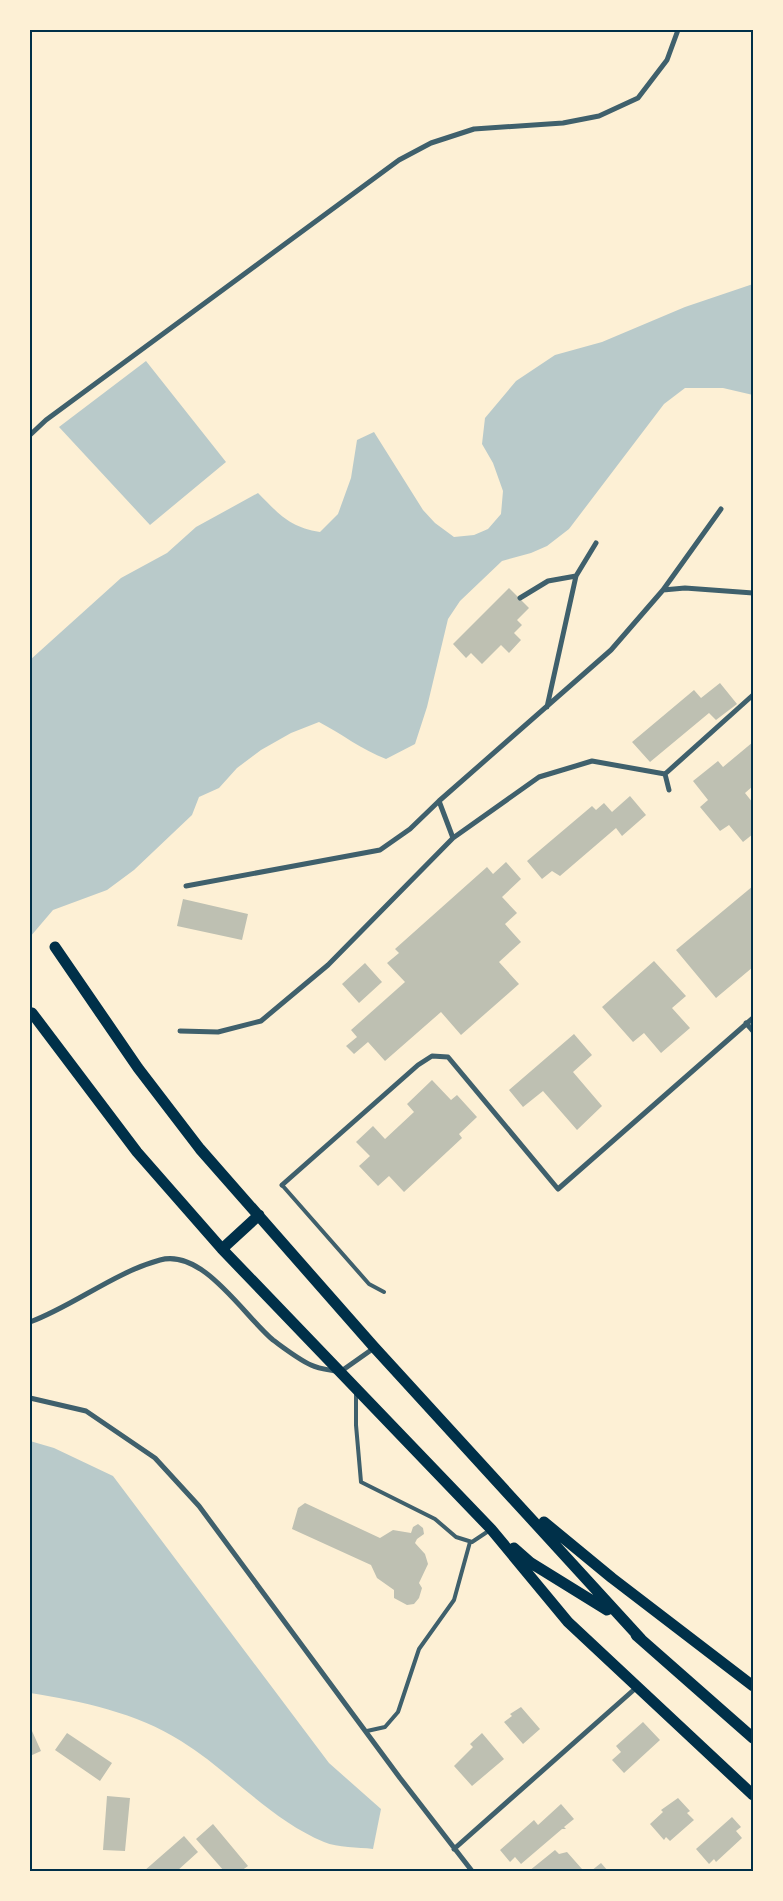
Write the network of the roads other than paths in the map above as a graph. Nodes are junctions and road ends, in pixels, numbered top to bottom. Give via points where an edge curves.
1 (678, 30) edge
2 (30, 435) edge
3 (721, 509) dead end
4 (596, 543) dead end
5 (576, 576) junction
6 (664, 590) junction
7 (753, 593) edge
8 (520, 598) dead end
9 (753, 694) edge
10 (547, 707) junction
11 (665, 774) junction
12 (669, 790) dead end
13 (439, 801) junction
14 (454, 838) junction
15 (186, 886) dead end
16 (55, 946) dead end
17 (32, 1013) dead end
18 (753, 1018) edge
19 (746, 1023) junction
20 (180, 1031) dead end
21 (753, 1031) edge
22 (282, 1185) joint
23 (259, 1215) junction
24 (222, 1249) junction
25 (384, 1292) dead end
26 (30, 1322) edge
27 (374, 1347) junction
28 (340, 1372) junction
29 (356, 1388) junction
30 (30, 1398) edge
31 (474, 1457) junction
32 (491, 1529) junction
33 (470, 1542) junction
34 (641, 1639) junction
35 (637, 1686) junction
36 (753, 1686) edge
37 (366, 1731) junction
38 (753, 1738) edge
39 (753, 1796) edge
40 (454, 1849) junction
41 (472, 1871) edge

1 - 2 street via 667,60 638,98 599,116 563,123 474,129 431,143 398,160
3 - 6 street
4 - 5 street
5 - 8 street via 548,581
5 - 10 street
6 - 7 street via 686,588
6 - 10 street via 611,650
9 - 11 street
10 - 13 street
11 - 12 street
11 - 14 street via 592,761 539,778
13 - 14 street
13 - 15 street via 410,829 380,850
14 - 20 street via 328,965 261,1021 218,1032
16 - 23 main road via 138,1068 195,1142
17 - 24 main road via 137,1152
18 - 19 street
19 - 21 street
19 - 22 street via 558,1189 448,1057 432,1056
22 - 25 lane via 369,1284
23 - 24 main road
23 - 27 main road
24 - 28 main road
26 - 28 street via 104,1282 160,1260 176,1258 214,1279 272,1339 311,1365
27 - 28 street
27 - 31 main road
28 - 29 main road
29 - 32 main road
29 - 33 lane via 361,1482 435,1519 456,1537
30 - 37 street via 86,1410 156,1458 198,1506
31 - 34 main road
31 - 36 main road via 564,1539
32 - 33 lane
32 - 34 main road via 531,1563 607,1610
32 - 35 main road via 568,1622
33 - 37 lane via 454,1600 419,1649 398,1712 385,1727
34 - 38 main road
35 - 39 main road
35 - 40 street
37 - 40 street
40 - 41 street

